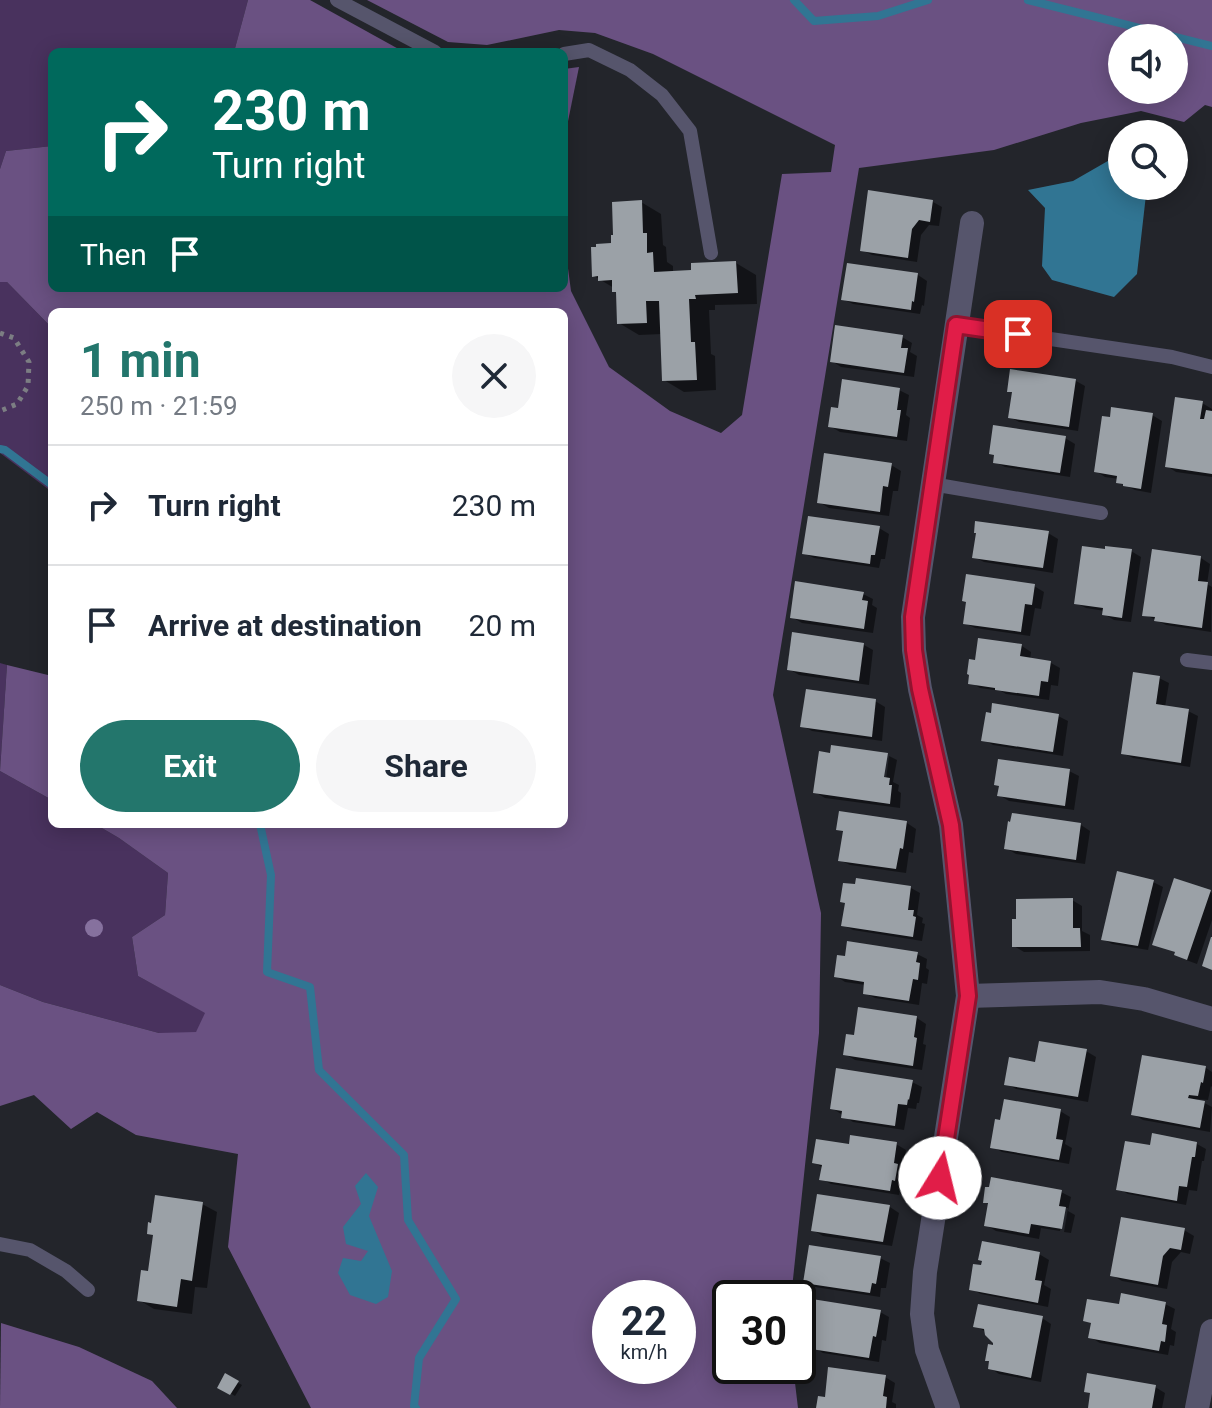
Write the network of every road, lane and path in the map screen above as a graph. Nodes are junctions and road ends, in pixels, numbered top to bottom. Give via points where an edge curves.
1 (337, 0) edge
2 (427, 48) edge
3 (568, 53) edge
4 (972, 223) dead end
5 (711, 253) dead end
6 (956, 325) junction
7 (0, 333) edge
8 (1212, 367) edge
9 (0, 411) edge
10 (932, 484) junction
11 (1101, 513) dead end
12 (1187, 660) dead end
13 (1212, 663) edge
14 (968, 996) junction
15 (1212, 1019) edge
16 (0, 1244) edge
17 (88, 1290) dead end
18 (1212, 1331) edge
19 (948, 1408) edge
20 (1197, 1408) edge

1 - 2 lane
3 - 5 lane via 589,50 630,70 662,95 690,131
4 - 6 street
6 - 8 lane
6 - 10 street
7 - 9 path via 14,338 29,362 28,386 17,404
10 - 11 lane
10 - 14 street via 913,617 914,650 951,825
12 - 13 lane
14 - 15 street via 1100,992
14 - 19 street via 922,1314 927,1350
16 - 17 lane via 30,1250
18 - 20 street

